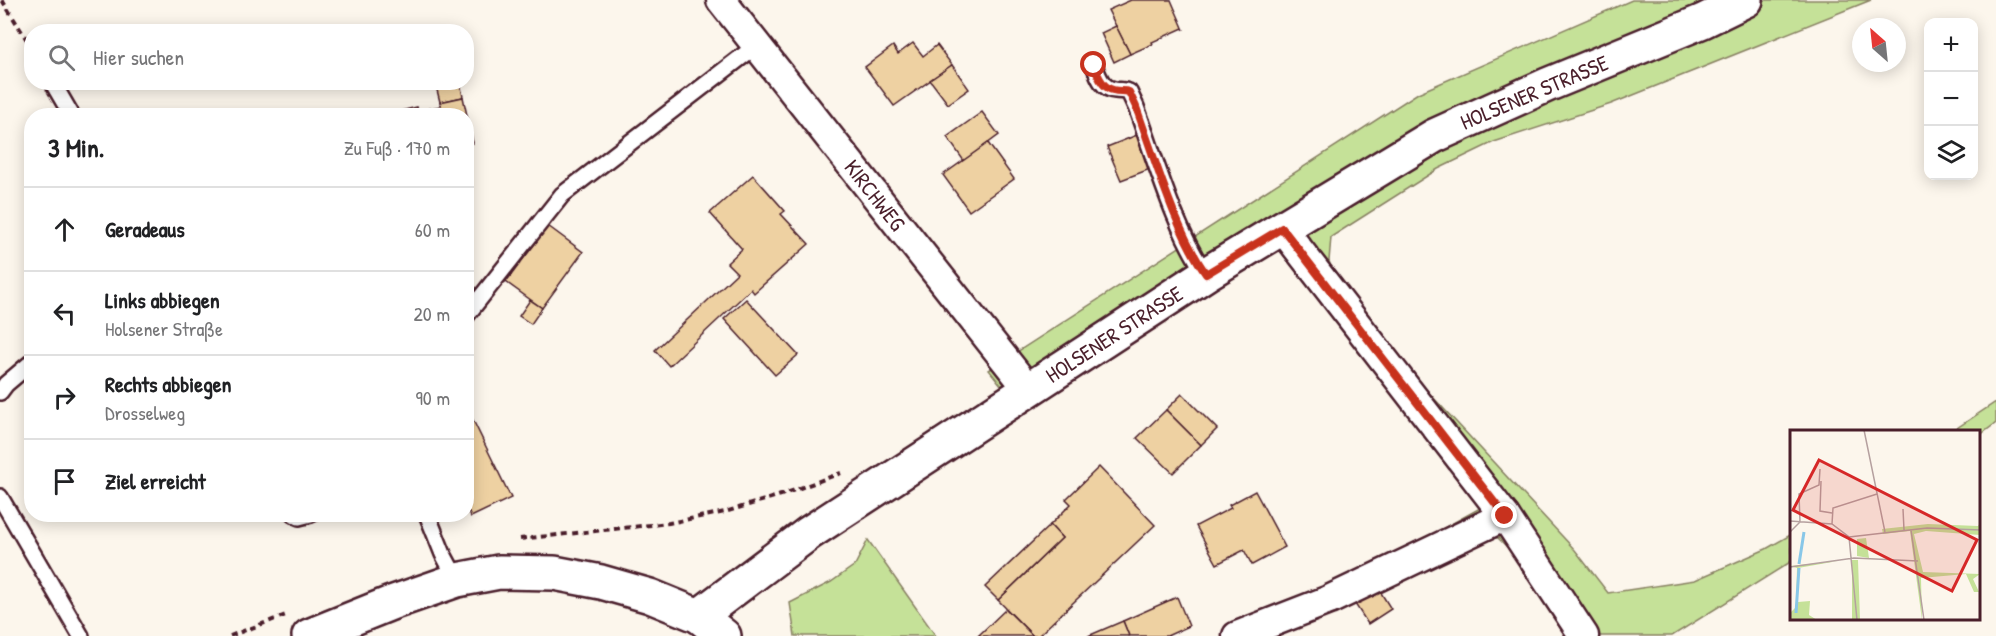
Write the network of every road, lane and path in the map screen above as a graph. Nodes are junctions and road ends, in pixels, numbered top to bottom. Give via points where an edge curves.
1 (2, 0) edge
2 (722, 0) edge
3 (1746, 0) edge
4 (24, 35) edge
5 (757, 45) junction
6 (1094, 65) dead end
7 (57, 90) edge
8 (67, 108) edge
9 (1282, 228) junction
10 (1206, 274) junction
11 (474, 306) edge
12 (24, 369) edge
13 (1029, 390) junction
14 (0, 392) edge
15 (847, 471) dead end
16 (0, 497) edge
17 (1505, 516) junction
18 (430, 522) edge
19 (510, 541) dead end
20 (457, 580) junction
21 (298, 625) edge
22 (711, 626) edge
23 (81, 636) edge
24 (230, 636) edge
25 (1237, 636) edge
26 (1584, 636) edge

1 - 4 path
2 - 5 street, KIRCHWEG
3 - 9 street, HOLSENER STRASSE via 1434,136
5 - 11 lane via 562,195
5 - 13 street, KIRCHWEG
6 - 10 lane via 1107,88 1129,92 1173,208 1194,257
7 - 8 lane
9 - 10 street, HOLSENER STRASSE
9 - 17 street
10 - 13 street, HOLSENER STRASSE
12 - 14 lane
13 - 22 street, HOLSENER STRASSE via 809,533
15 - 19 path via 725,512 669,523
16 - 23 lane
17 - 25 street via 1329,600
17 - 26 street
18 - 20 lane
20 - 21 street via 391,603
20 - 22 street via 500,572 554,573 650,597
21 - 24 path

